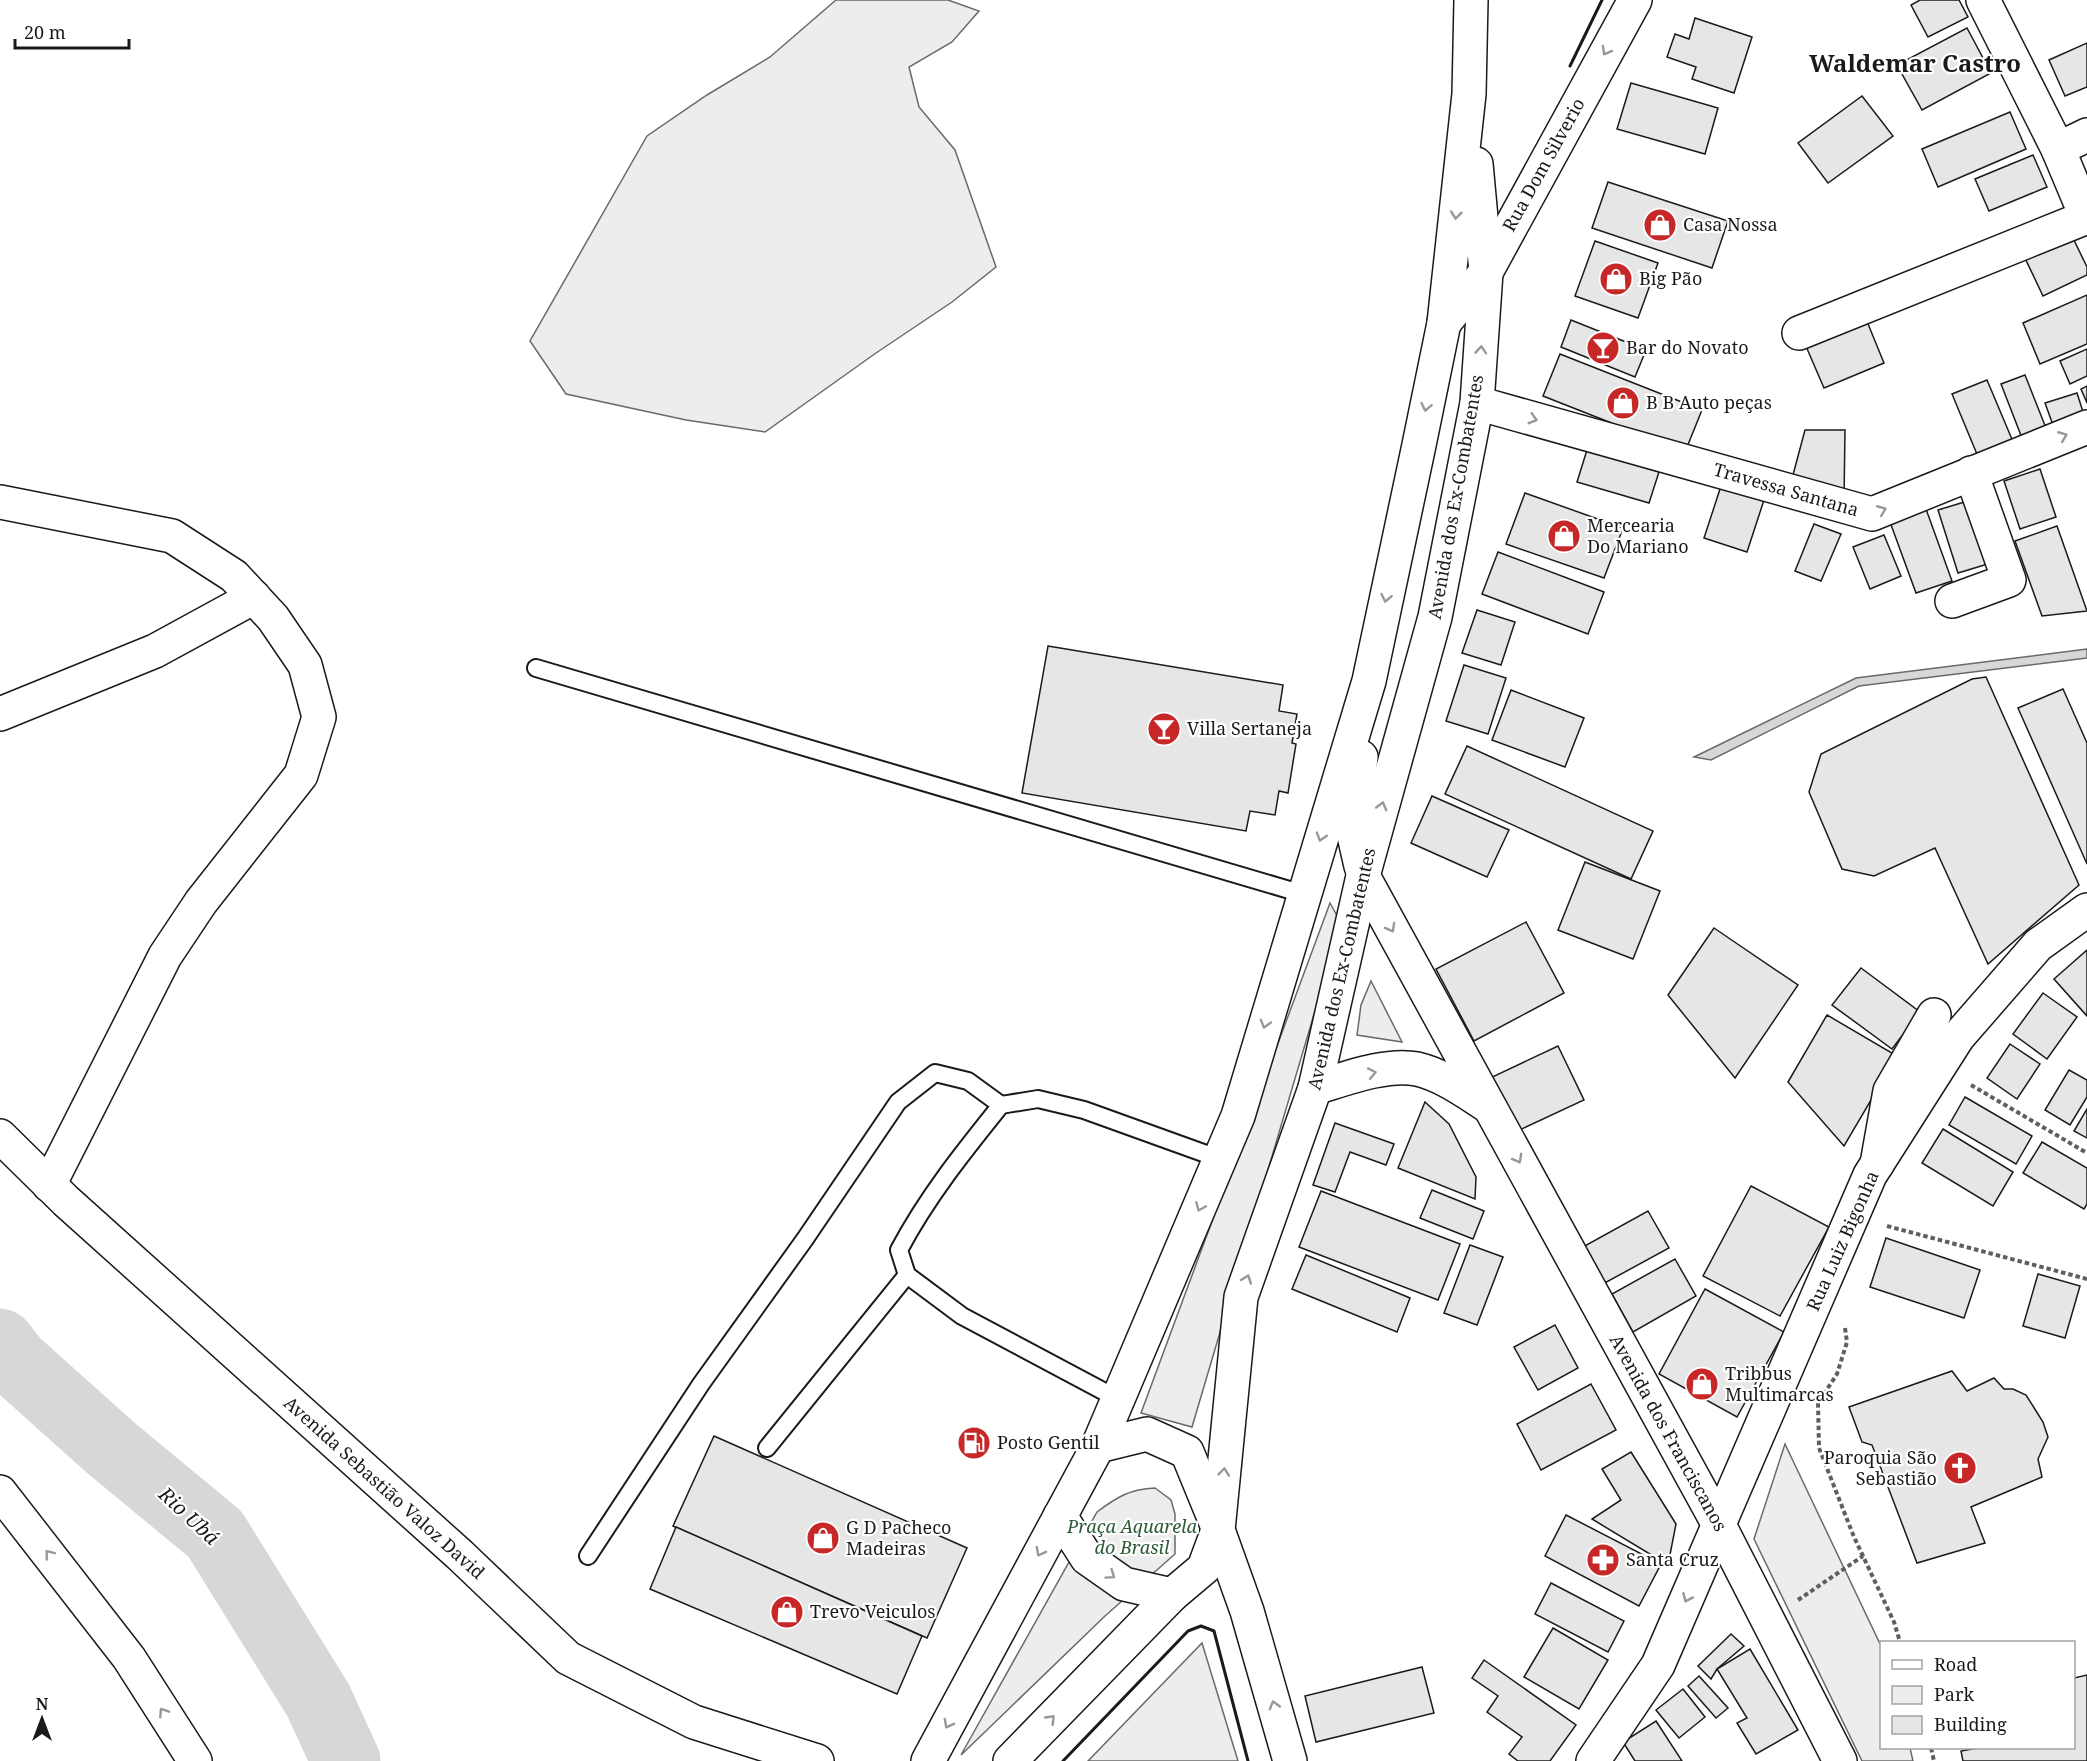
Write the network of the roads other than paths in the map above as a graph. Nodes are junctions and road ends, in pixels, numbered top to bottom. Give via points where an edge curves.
1 (1472, 0) edge
2 (1635, 0) edge
3 (1983, 0) edge
4 (1469, 94) junction
5 (2087, 135) edge
6 (2058, 149) junction
7 (2087, 218) edge
8 (1485, 272) junction
9 (1444, 323) junction
10 (1799, 333) dead end
11 (1477, 403) junction
12 (2087, 427) edge
13 (1971, 473) junction
14 (0, 502) edge
15 (254, 597) junction
16 (1952, 601) dead end
17 (536, 668) dead end
18 (1369, 681) junction
19 (0, 714) edge
20 (1363, 876) junction
21 (1304, 894) junction
22 (2087, 910) edge
23 (1934, 1015) dead end
24 (1315, 1088) junction
25 (1001, 1105) junction
26 (1490, 1107) junction
27 (0, 1136) edge
28 (1220, 1159) junction
29 (1877, 1164) junction
30 (49, 1185) junction
31 (907, 1275) junction
32 (1118, 1399) junction
33 (1098, 1446) junction
34 (767, 1448) dead end
35 (0, 1492) edge
36 (1060, 1516) junction
37 (1719, 1525) junction
38 (1218, 1530) junction
39 (588, 1556) dead end
40 (1172, 1595) junction
41 (195, 1761) edge
42 (817, 1761) edge
43 (928, 1761) edge
44 (1010, 1761) edge
45 (1290, 1761) edge
46 (1593, 1761) edge
47 (1840, 1761) edge

1 - 4 main road, Avenida dos Ex-Combatentes
2 -> 8 main road, Rua Dom Silverio
3 - 6 main road
4 - 8 main road, Avenida dos Ex-Combatentes
4 -> 9 main road, Avenida dos Ex-Combatentes
5 - 6 main road
6 - 7 main road
7 - 10 main road
8 - 9 main road, Rua Dom Silverio
11 -> 8 main road, Avenida dos Ex-Combatentes
9 -> 18 main road, Avenida dos Ex-Combatentes
11 -> 13 main road, Travessa Santana via 1872,514
20 -> 11 main road, Avenida dos Ex-Combatentes via 1435,617
13 -> 12 main road, Travessa Santana
13 - 16 main road via 2009,580
14 - 15 main road via 172,536 234,576
15 - 19 main road via 155,651
15 - 30 main road via 305,665 319,717 301,776 208,892 165,956
17 - 21 lane
18 - 20 main road via 1353,831
18 -> 21 main road, Avenida dos Ex-Combatentes
20 - 24 main road, Avenida dos Ex-Combatentes
20 -> 26 main road, Avenida dos Franciscanos
21 -> 28 main road, Avenida dos Ex-Combatentes via 1238,1116
22 - 29 main road, Rua Luiz Bigonha via 2037,945 1958,1037
23 - 29 main road via 1890,1091
24 -> 26 main road, Avenida dos Franciscanos via 1374,1071 1416,1069 1451,1083
38 -> 24 main road, Avenida dos Ex-Combatentes via 1241,1297
25 - 28 lane via 1038,1099 1084,1110
25 - 31 lane via 915,1221 899,1250
25 - 39 lane via 968,1081 935,1073 898,1102 701,1384
26 -> 37 main road, Avenida dos Franciscanos
27 - 30 main road, Avenida Sebastião Valoz David
28 -> 32 main road, Avenida dos Ex-Combatentes
29 - 37 main road, Rua Luiz Bigonha
30 - 42 main road, Avenida Sebastião Valoz David via 460,1554 568,1658 694,1722
31 - 32 lane via 963,1316
31 - 34 lane
32 - 33 main road, Avenida dos Ex-Combatentes
33 - 36 main road, Avenida dos Ex-Combatentes
33 - 38 main road via 1148,1434 1187,1452
41 -> 35 main road via 129,1658
36 -> 40 main road via 1087,1558 1124,1584
36 -> 43 main road, Avenida dos Ex-Combatentes
37 -> 46 main road, Rua Luiz Bigonha via 1658,1665
37 - 47 main road, Avenida dos Franciscanos
38 - 40 main road, Avenida dos Ex-Combatentes via 1204,1568
45 -> 38 main road via 1247,1611
44 -> 40 main road, Avenida dos Ex-Combatentes

